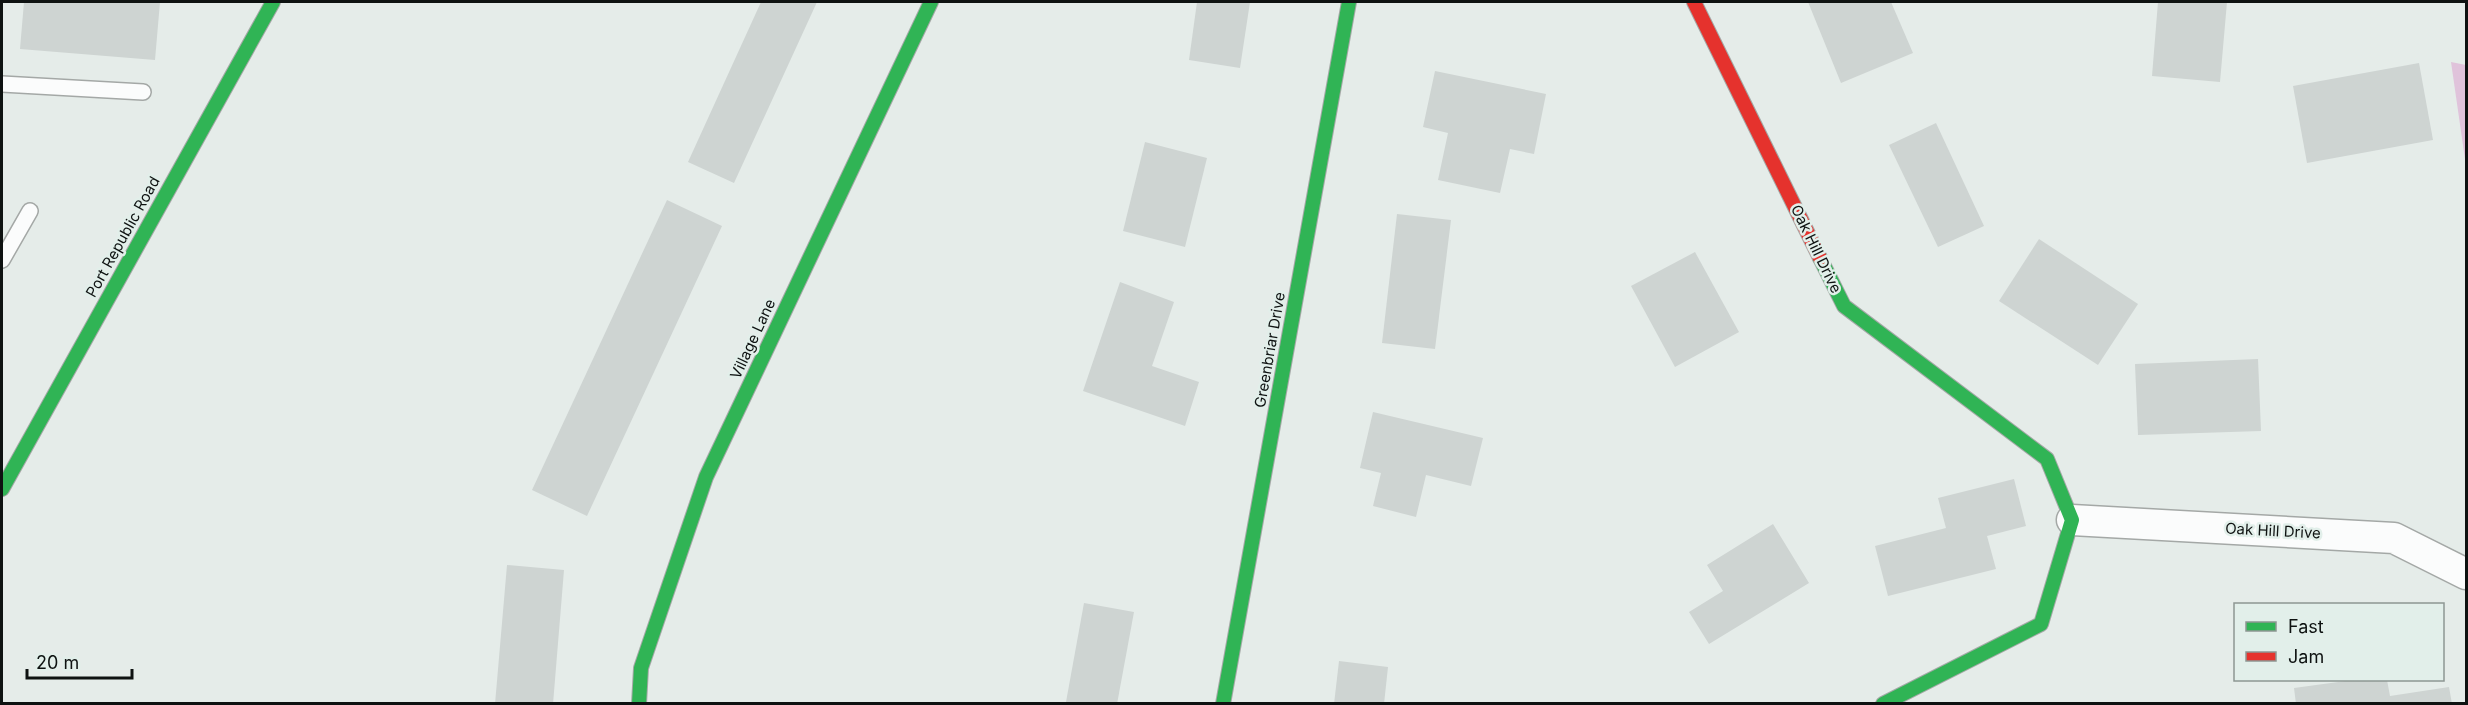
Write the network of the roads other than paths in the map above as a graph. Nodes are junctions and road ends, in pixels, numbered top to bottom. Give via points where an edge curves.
1 (273, 2) edge
2 (932, 2) edge
3 (1349, 2) edge
4 (1694, 2) edge
5 (2, 84) edge
6 (143, 93) dead end
7 (30, 211) dead end
8 (2, 260) edge
9 (2, 489) edge
10 (2072, 520) junction
11 (2466, 574) edge
12 (639, 704) edge
13 (1223, 704) edge
14 (1883, 704) edge

1 - 9 street, Port Republic Road
2 - 12 street, Village Lane via 706,477 641,668
3 - 13 street, Greenbriar Drive
4 - 10 street, Oak Hill Drive via 1844,306 2047,459
5 - 6 lane
7 - 8 lane
10 - 11 street, Oak Hill Drive via 2394,538
10 - 14 street via 2041,624

